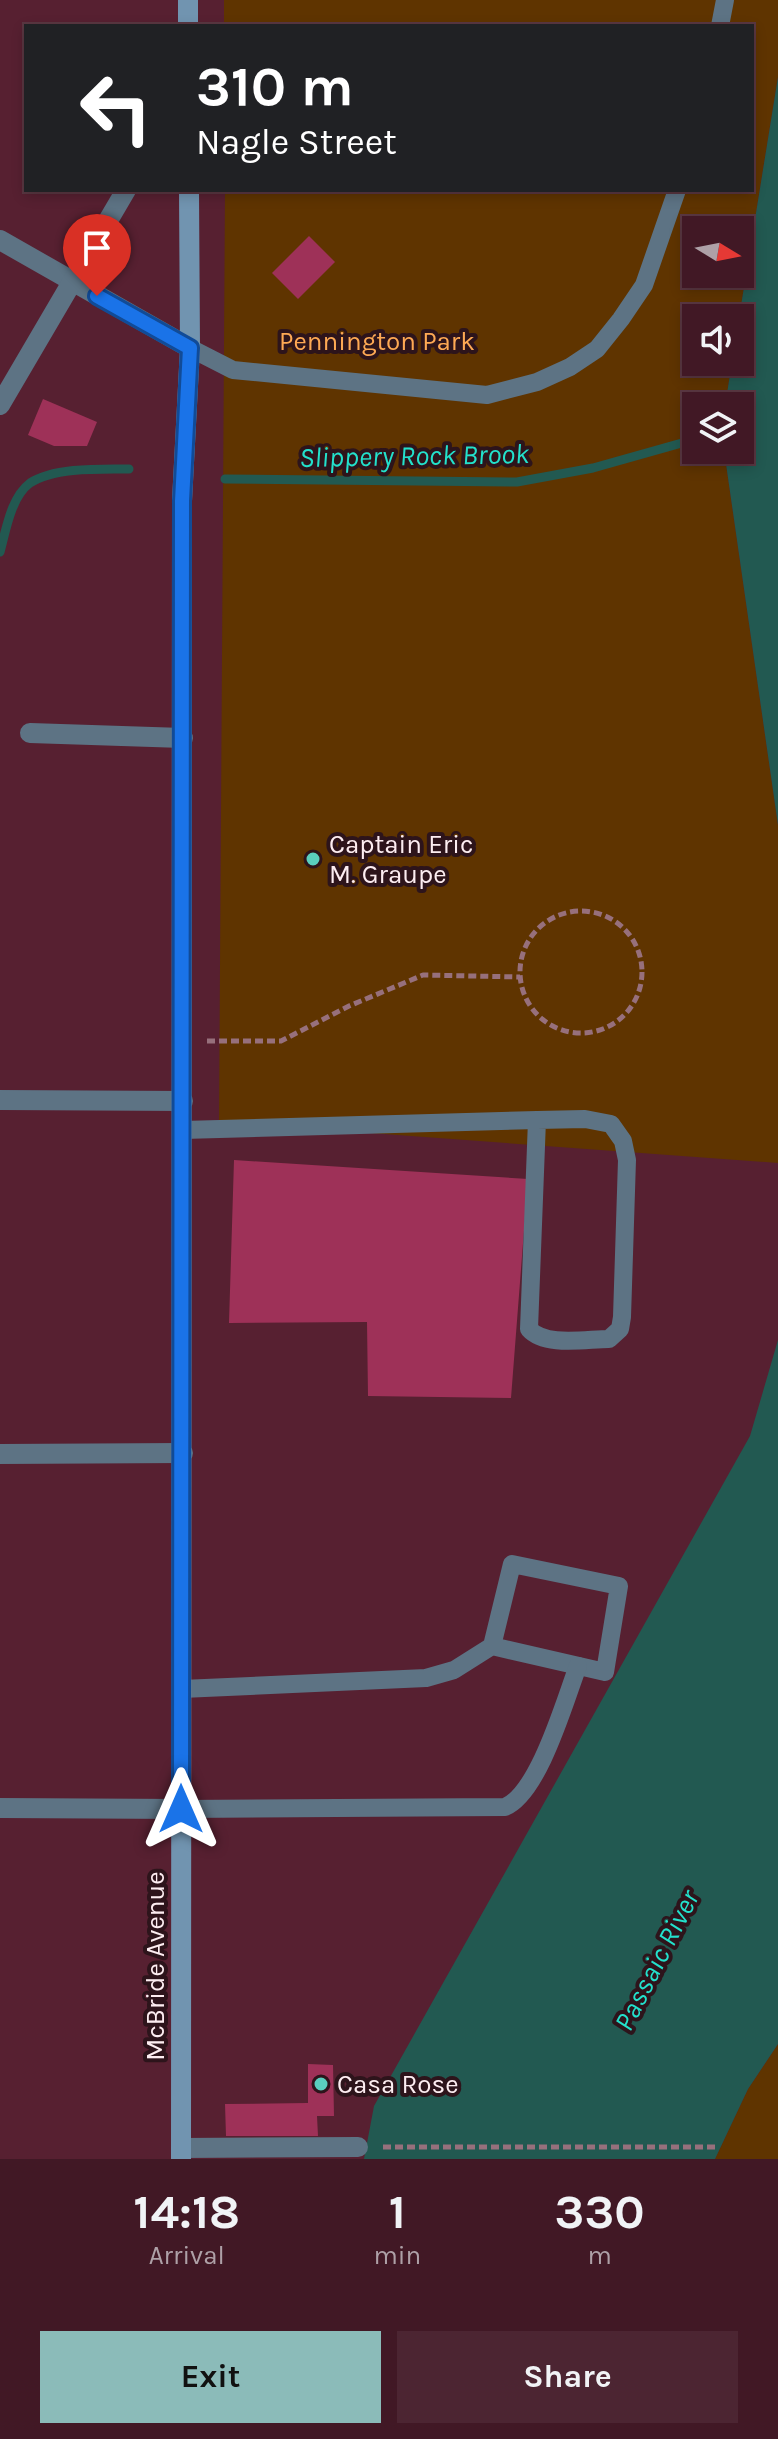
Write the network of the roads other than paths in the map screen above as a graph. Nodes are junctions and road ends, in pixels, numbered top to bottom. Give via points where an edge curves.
1 (188, 0) edge
2 (725, 0) edge
3 (188, 24) edge
4 (720, 24) edge
5 (125, 192) edge
6 (189, 192) edge
7 (676, 192) edge
8 (0, 240) edge
9 (74, 284) junction
10 (190, 348) junction
11 (0, 405) edge
12 (30, 733) dead end
13 (183, 738) junction
14 (0, 1100) edge
15 (183, 1101) junction
16 (537, 1120) junction
17 (183, 1130) junction
18 (183, 1453) junction
19 (0, 1454) edge
20 (492, 1646) junction
21 (578, 1666) junction
22 (182, 1689) junction
23 (0, 1808) edge
24 (181, 1809) junction
25 (358, 2147) road end
26 (181, 2154) edge

1 - 3 main road
2 - 4 lane
5 - 9 street
6 - 10 main road, McBride Avenue
7 - 10 lane via 644,285 621,319 597,349 537,382 487,395 280,375 233,370
8 - 9 street
9 - 10 street
9 - 11 street
10 - 13 main road, McBride Avenue via 182,501
12 - 13 street
13 - 15 main road, McBride Avenue
14 - 15 street
15 - 17 main road, McBride Avenue
16 - 16 lane via 529,1329 548,1339 609,1339 620,1329 622,1317 627,1160 623,1141 611,1124
16 - 17 lane
17 - 18 main road, McBride Avenue
18 - 19 street
18 - 22 main road, McBride Avenue
20 - 21 lane
20 - 21 lane via 512,1564 619,1586 605,1672
20 - 22 lane via 454,1670 426,1678
21 - 24 lane via 533,1779 516,1803 505,1807
22 - 24 main road, McBride Avenue
23 - 24 street
24 - 26 main road, McBride Avenue
25 - 26 street

